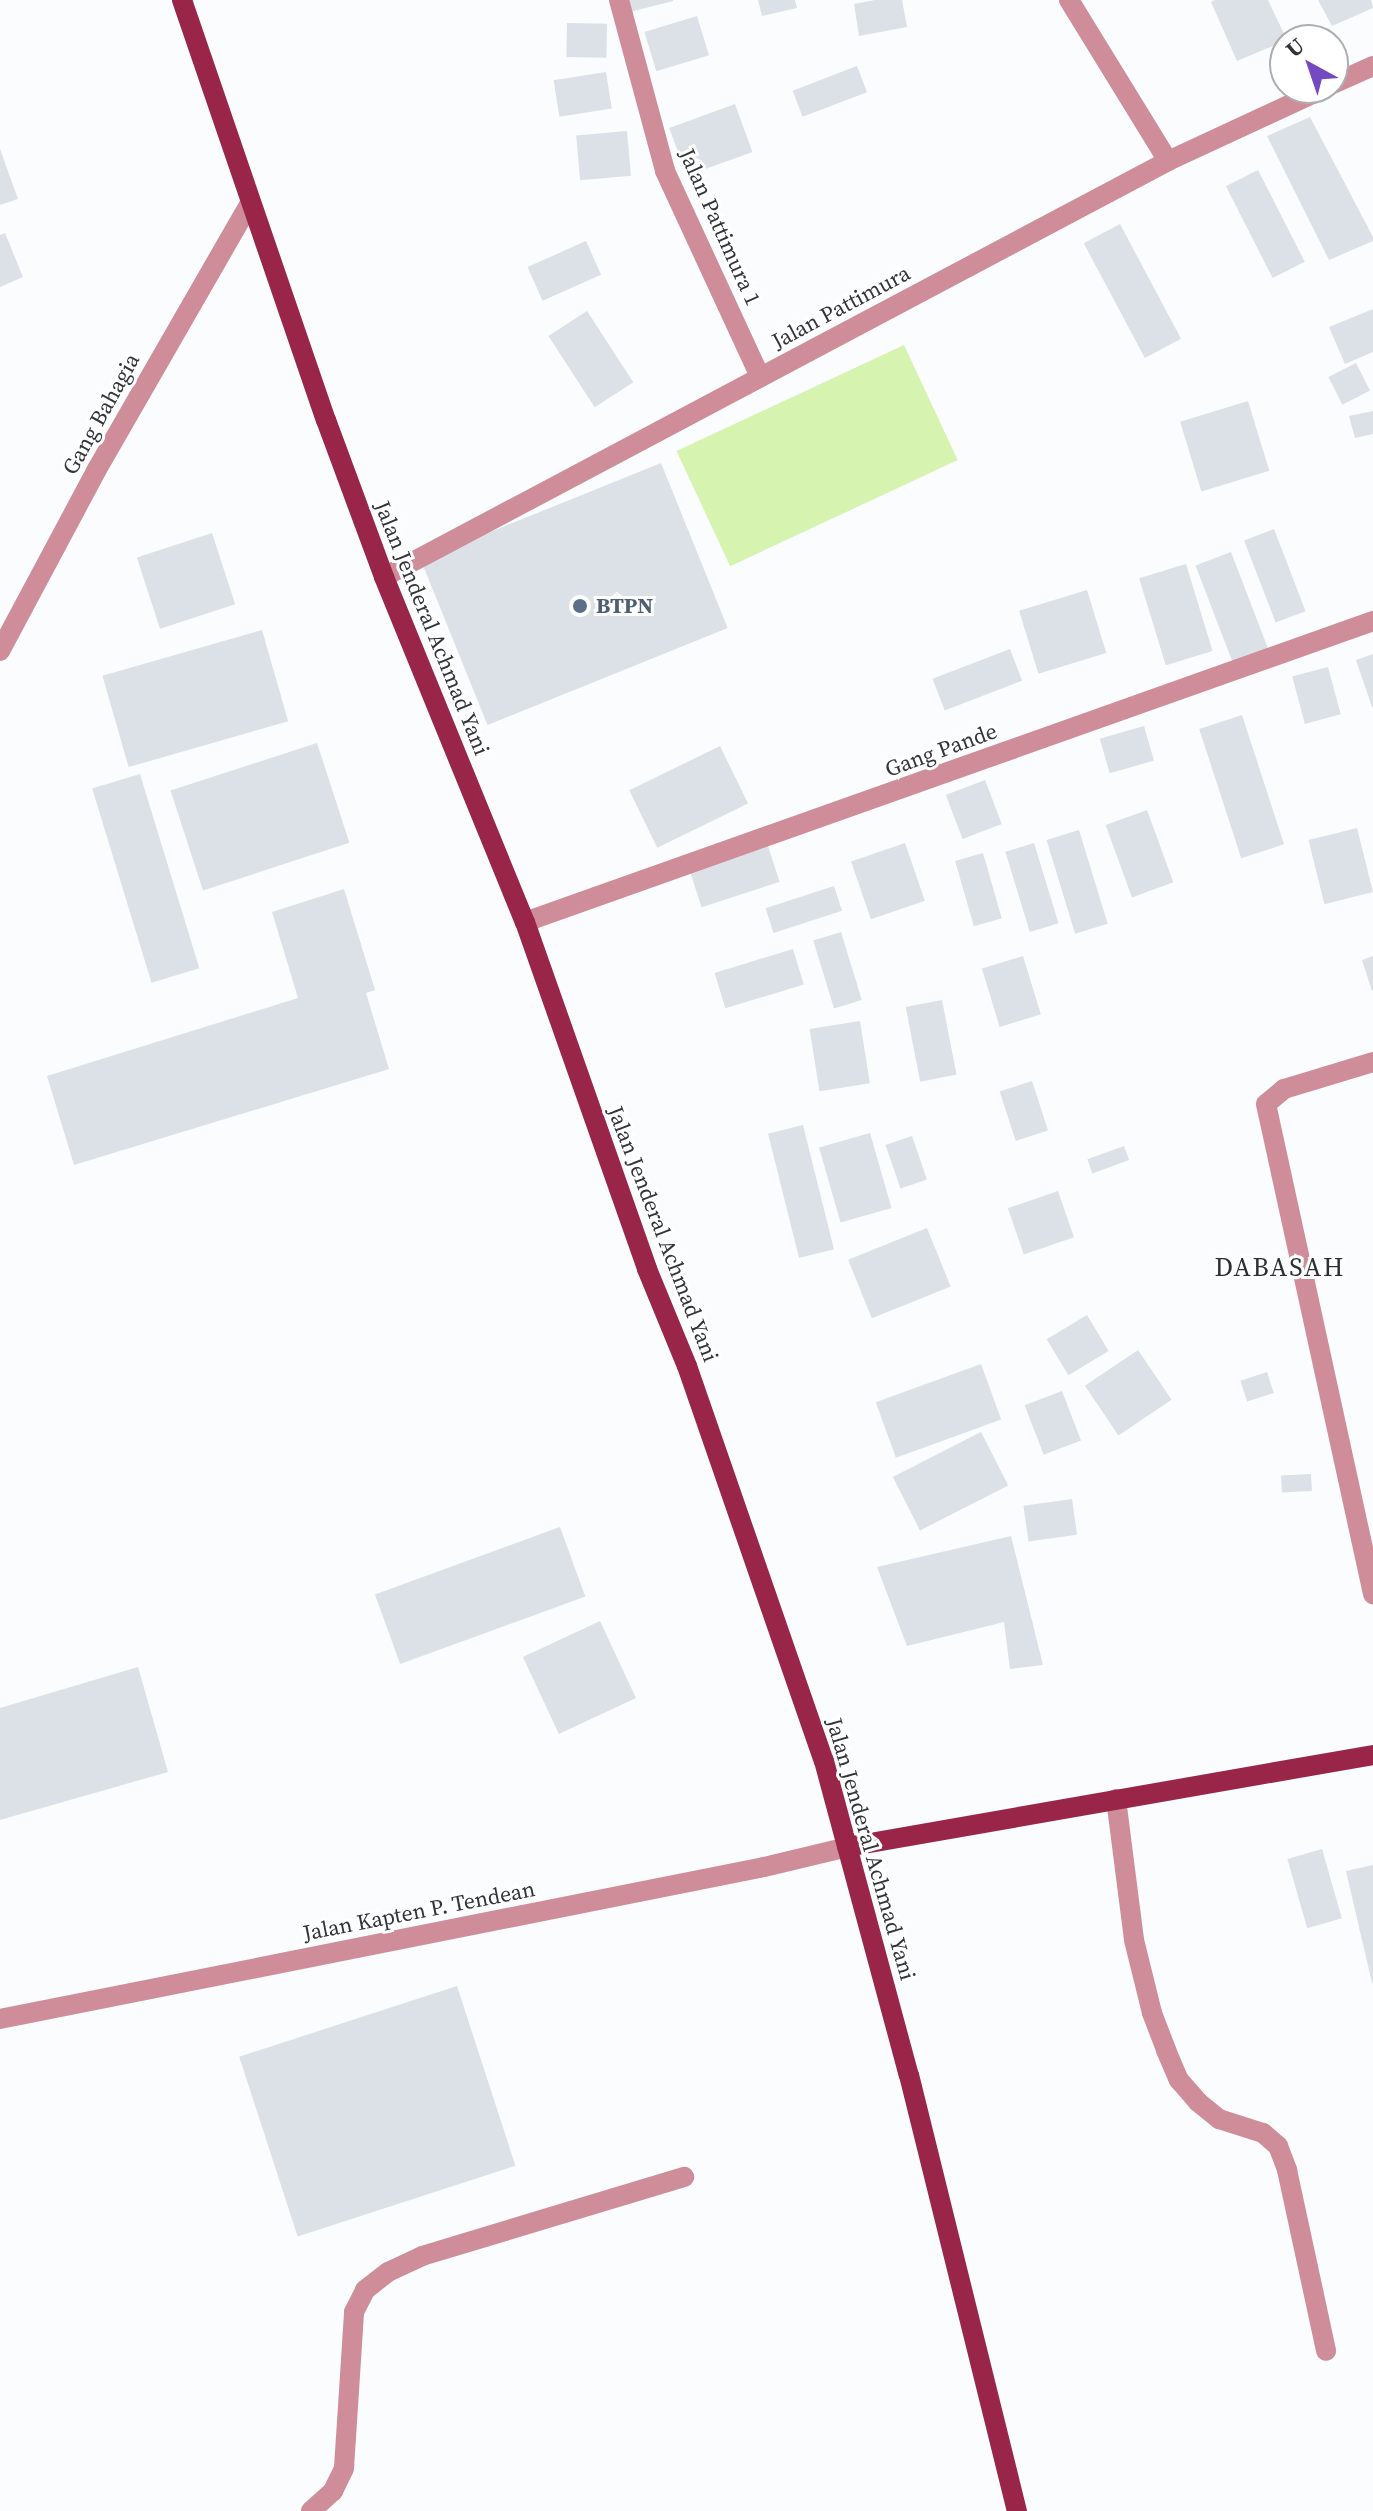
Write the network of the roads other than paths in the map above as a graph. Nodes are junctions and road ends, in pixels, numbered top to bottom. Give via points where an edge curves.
1 (182, 0) edge
2 (619, 0) edge
3 (1069, 0) edge
4 (1373, 66) edge
5 (1349, 77) edge
6 (1291, 104) edge
7 (1168, 161) junction
8 (250, 203) junction
9 (760, 377) junction
10 (384, 577) junction
11 (1373, 621) edge
12 (0, 651) edge
13 (525, 922) junction
14 (1373, 1062) edge
15 (1373, 1594) edge
16 (1373, 1755) edge
17 (1116, 1799) junction
18 (847, 1847) junction
19 (0, 2019) edge
20 (684, 2177) dead end
21 (1326, 2351) dead end
22 (311, 2511) edge
23 (1017, 2511) edge

1 - 8 main road, Jalan Jenderal Achmad Yani
2 - 9 street, Jalan Pattimura 1 via 665,171
3 - 7 street
4 - 5 street
6 - 7 street, Jalan Pattimura
7 - 9 street, Jalan Pattimura
8 - 10 main road, Jalan Jenderal Achmad Yani
8 - 12 street, Gang Bahagia
9 - 10 street, Jalan Pattimura
10 - 13 main road, Jalan Jenderal Achmad Yani
11 - 13 street, Gang Pande
13 - 18 main road, Jalan Jenderal Achmad Yani via 647,1269 687,1366 824,1761
14 - 15 street via 1284,1089 1266,1104
16 - 17 main road
17 - 18 main road
17 - 21 street via 1134,1940 1166,2050 1179,2080 1198,2102 1219,2119 1263,2133 1283,2154
18 - 19 street, Jalan Kapten P. Tendean
18 - 23 main road, Jalan Jenderal Achmad Yani
20 - 22 street via 422,2256 365,2290 354,2312 344,2468 333,2491

